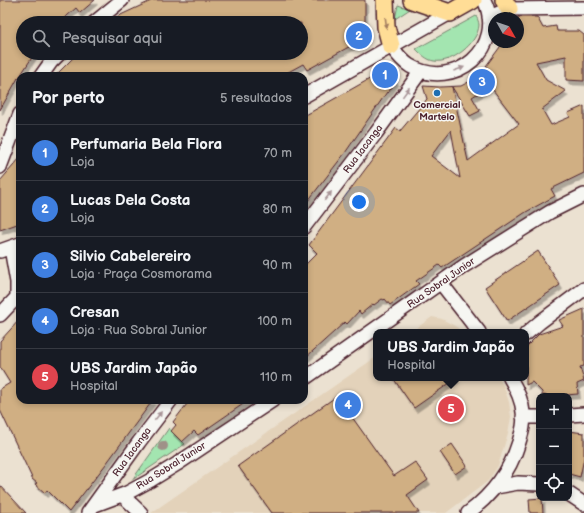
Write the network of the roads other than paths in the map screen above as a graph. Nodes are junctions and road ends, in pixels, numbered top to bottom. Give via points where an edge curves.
1 (122, 0) edge
2 (384, 0) edge
3 (412, 0) edge
4 (473, 0) edge
5 (484, 0) edge
6 (507, 4) edge
7 (584, 8) edge
8 (489, 12) edge
9 (496, 12) edge
10 (450, 13) junction
11 (103, 16) edge
12 (488, 34) edge
13 (391, 46) junction
14 (53, 60) edge
15 (421, 71) junction
16 (44, 72) edge
17 (308, 94) edge
18 (16, 125) edge
19 (0, 167) edge
20 (584, 195) edge
21 (308, 222) edge
22 (10, 247) edge
23 (16, 277) edge
24 (441, 283) junction
25 (584, 289) edge
26 (16, 299) edge
27 (0, 315) edge
28 (375, 329) edge
29 (477, 329) edge
30 (373, 331) edge
31 (529, 331) edge
32 (308, 376) edge
33 (512, 381) edge
34 (168, 404) edge
35 (267, 404) edge
36 (584, 414) edge
37 (572, 415) edge
38 (523, 417) junction
39 (536, 417) edge
40 (536, 484) edge
41 (496, 487) junction
42 (122, 495) junction
43 (572, 496) edge
44 (584, 504) edge
45 (91, 509) edge
46 (141, 513) edge
47 (468, 513) edge

1 - 11 street
2 -> 13 main road via 386,27
3 - 10 main road
4 - 10 main road
5 - 8 street
6 - 7 street
6 - 9 street
10 - 13 street
15 -> 12 street via 439,74 467,66 484,46
13 - 15 street via 401,59
13 - 17 street
14 - 16 street
21 -> 15 street, Rua Iacanga
18 - 19 street
20 - 24 street, Rua Sobral Junior via 544,216
22 - 23 street
24 - 28 street, Rua Sobral Junior
24 - 29 street
25 - 31 street
26 - 27 street
30 - 32 street, Rua Sobral Junior
33 - 38 street via 521,400
45 -> 34 street, Rua Iacanga
35 - 42 street, Rua Sobral Junior via 177,464
36 - 37 street
38 - 39 street
38 - 41 street via 524,427 516,452
40 - 41 street via 518,483
41 - 47 street
42 - 45 street, Rua Sobral Junior
42 - 46 street
43 - 44 street

